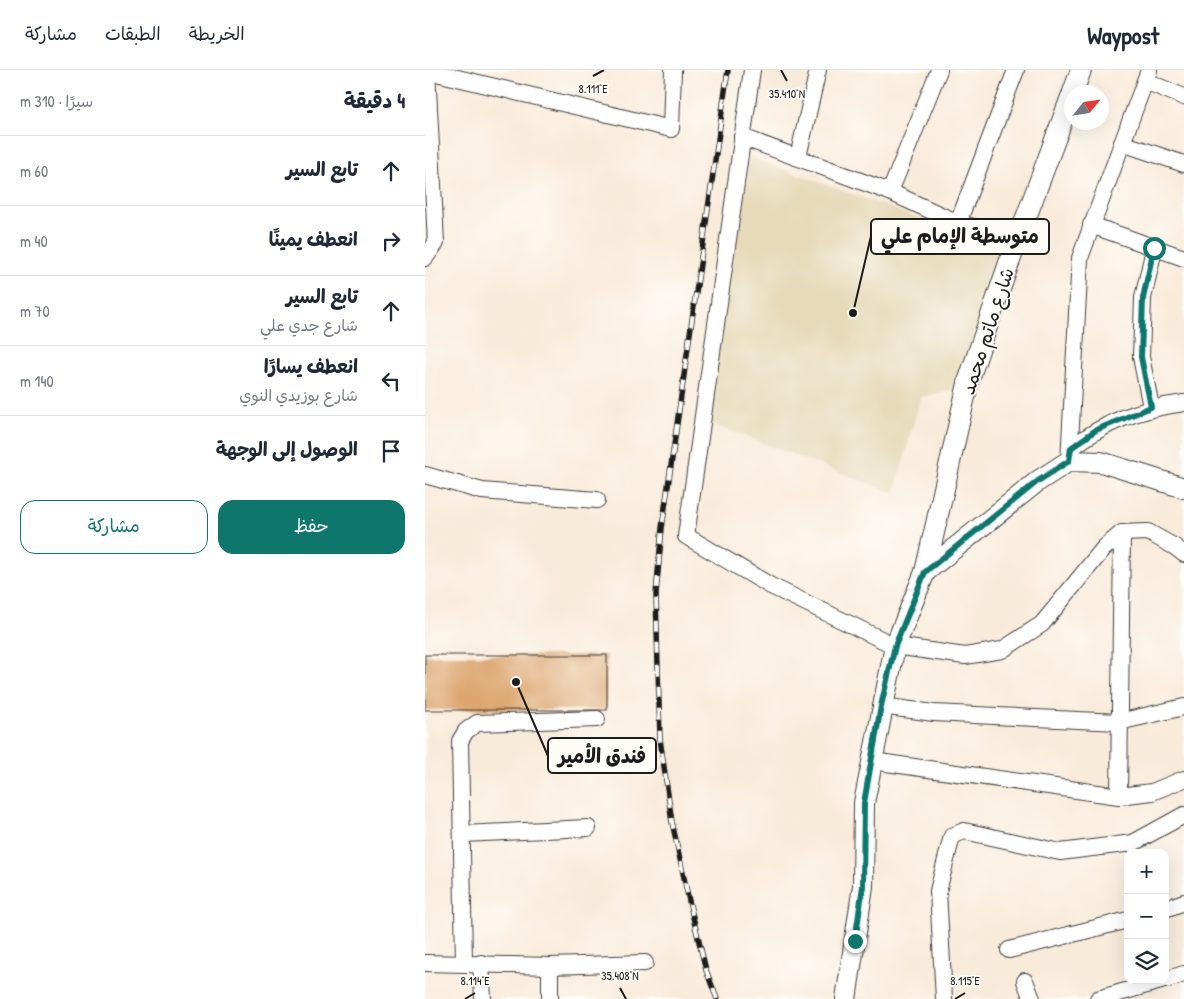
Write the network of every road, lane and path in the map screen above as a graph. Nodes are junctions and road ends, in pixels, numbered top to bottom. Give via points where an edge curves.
1 (673, 70) edge
2 (752, 70) edge
3 (818, 70) edge
4 (939, 70) edge
5 (1016, 70) edge
6 (1081, 70) edge
7 (427, 71) edge
8 (1147, 75) edge
9 (1076, 85) edge
10 (1184, 97) edge
11 (1064, 116) edge
12 (742, 137) junction
13 (1122, 143) junction
14 (798, 157) junction
15 (1184, 164) edge
16 (890, 192) junction
17 (958, 223) junction
18 (1091, 225) junction
19 (1019, 239) junction
20 (1154, 248) junction
21 (425, 258) edge
22 (1184, 258) edge
23 (1184, 403) edge
24 (1151, 407) junction
25 (1070, 454) junction
26 (425, 475) edge
27 (1184, 488) edge
28 (597, 500) dead end
29 (1122, 533) junction
30 (1184, 554) edge
31 (925, 572) junction
32 (895, 646) junction
33 (881, 706) junction
34 (1184, 707) edge
35 (597, 719) dead end
36 (1119, 722) junction
37 (872, 761) junction
38 (1184, 779) edge
39 (1119, 796) junction
40 (1184, 815) edge
41 (588, 828) dead end
42 (461, 834) junction
43 (1184, 902) edge
44 (1169, 908) edge
45 (1124, 921) edge
46 (1009, 950) dead end
47 (464, 962) junction
48 (425, 963) edge
49 (481, 963) junction
50 (645, 963) dead end
51 (550, 966) junction
52 (1184, 974) edge
53 (1169, 978) edge
54 (1025, 981) dead end
55 (1150, 984) edge
56 (483, 999) edge
57 (550, 999) edge
58 (846, 999) edge
59 (944, 999) edge
60 (1032, 999) edge
61 (1098, 999) edge

1 - 7 street via 671,129
2 - 12 street
3 - 14 street
4 - 16 street
5 - 17 street
6 - 9 street
7 - 21 street via 436,242
8 - 10 street
8 - 13 street
11 - 19 street, شارع ماتم محمد
12 - 14 street
12 - 32 street via 686,536 771,586
13 - 15 street
13 - 18 street
14 - 16 street
16 - 17 street
17 - 19 street
18 - 20 street
18 - 25 street via 1079,258
19 - 31 street, شارع ماتم محمد via 969,379
20 - 22 street
20 - 24 street via 1143,298 1141,357
23 - 24 street
24 - 25 street via 1096,430
25 - 27 street
25 - 31 street
26 - 28 street via 482,491
29 - 30 street via 1148,532
29 - 32 street via 1104,548 1041,624 1002,650 965,656
29 - 36 street
31 - 32 street, شارع ماتم محمد
32 - 33 street, شارع ماتم محمد
33 - 36 street via 934,714
33 - 37 street, شارع ماتم محمد
34 - 36 street
35 - 42 street via 477,724 466,731 460,741
36 - 39 street
37 - 39 street
37 - 58 street, شارع ماتم محمد via 864,803 863,886
38 - 39 street via 1152,792
40 - 59 street via 1133,843 1060,852 964,831 952,836 938,891
41 - 42 street
42 - 47 street
43 - 44 street
45 - 46 street
47 - 48 street
47 - 49 street
49 - 51 street
49 - 56 street
50 - 51 street
51 - 57 street
52 - 53 street
54 - 60 street
55 - 61 street

